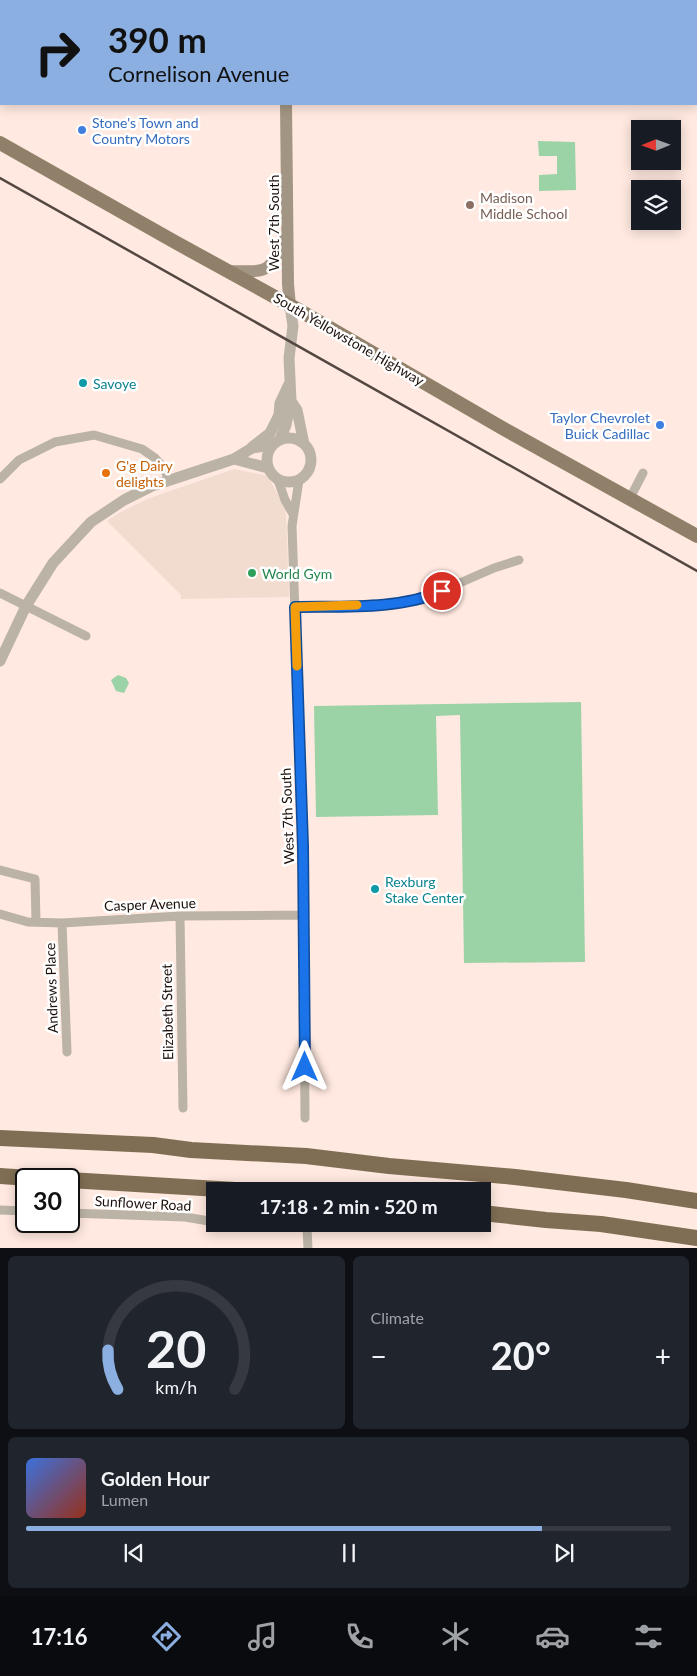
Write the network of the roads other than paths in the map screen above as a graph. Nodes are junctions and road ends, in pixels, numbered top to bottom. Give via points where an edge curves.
1 (286, 105) edge
2 (0, 143) edge
3 (288, 230) junction
4 (227, 271) junction
5 (290, 306) junction
6 (290, 384) junction
7 (291, 401) junction
8 (276, 442) junction
9 (304, 444) junction
10 (252, 448) junction
11 (234, 459) junction
12 (268, 468) junction
13 (643, 473) dead end
14 (0, 479) edge
15 (278, 480) junction
16 (298, 480) junction
17 (168, 481) junction
18 (629, 500) junction
19 (293, 514) junction
20 (697, 536) edge
21 (519, 560) dead end
22 (0, 593) edge
23 (26, 606) junction
24 (295, 607) junction
25 (86, 636) dead end
26 (0, 661) edge
27 (0, 870) edge
28 (0, 914) edge
29 (304, 915) junction
30 (180, 916) junction
31 (36, 922) junction
32 (62, 923) junction
33 (67, 1052) dead end
34 (183, 1108) dead end
35 (305, 1118) dead end
36 (0, 1138) edge
37 (470, 1173) junction
38 (0, 1176) edge
39 (15, 1177) edge
40 (80, 1181) edge
41 (206, 1188) edge
42 (697, 1190) edge
43 (697, 1201) edge
44 (0, 1210) edge
45 (15, 1211) edge
46 (80, 1212) edge
47 (491, 1214) edge
48 (206, 1222) edge
49 (601, 1224) junction
50 (307, 1232) edge
51 (697, 1238) edge
52 (697, 1245) edge
53 (308, 1248) edge

1 - 3 main road, West 7th South
2 - 4 main road, South Yellowstone Highway
3 - 4 main road via 275,261 268,267 259,271
3 - 5 main road, West 7th South
4 - 5 main road, South Yellowstone Highway
5 - 6 street, West 7th South via 293,326
5 - 18 main road, South Yellowstone Highway
6 - 7 street, West 7th South
6 - 10 street via 270,433
7 - 8 street, West 7th South via 286,425
7 - 9 street, West 7th South via 297,410
8 - 9 street via 287,437
8 - 10 street
8 - 12 street via 267,456
9 - 16 street via 312,461 306,475
10 - 11 street
11 - 12 street
11 - 17 street
12 - 15 street
13 - 18 street
14 - 17 street via 19,460 55,442 94,435 142,448 165,469
15 - 16 street
15 - 19 street, West 7th South via 284,500
16 - 19 street, West 7th South
17 - 23 street via 124,500 91,522 53,562
18 - 20 main road, South Yellowstone Highway
19 - 24 street, West 7th South
21 - 24 street via 430,596 381,605
22 - 23 street
23 - 25 street
23 - 26 street
24 - 29 street, West 7th South
27 - 31 street via 36,879
28 - 31 street, Casper Avenue
29 - 30 street, Casper Avenue
29 - 35 street, West 7th South
30 - 32 street, Casper Avenue
30 - 34 street, Elizabeth Street
31 - 32 street, Casper Avenue
32 - 33 street, Andrews Place
36 - 37 highway via 306,1156
37 - 42 highway via 585,1178
37 - 43 highway
38 - 39 highway
40 - 41 highway
44 - 45 street
46 - 48 street, Sunflower Road via 185,1217
47 - 49 highway
49 - 51 highway
49 - 52 highway
50 - 53 street

